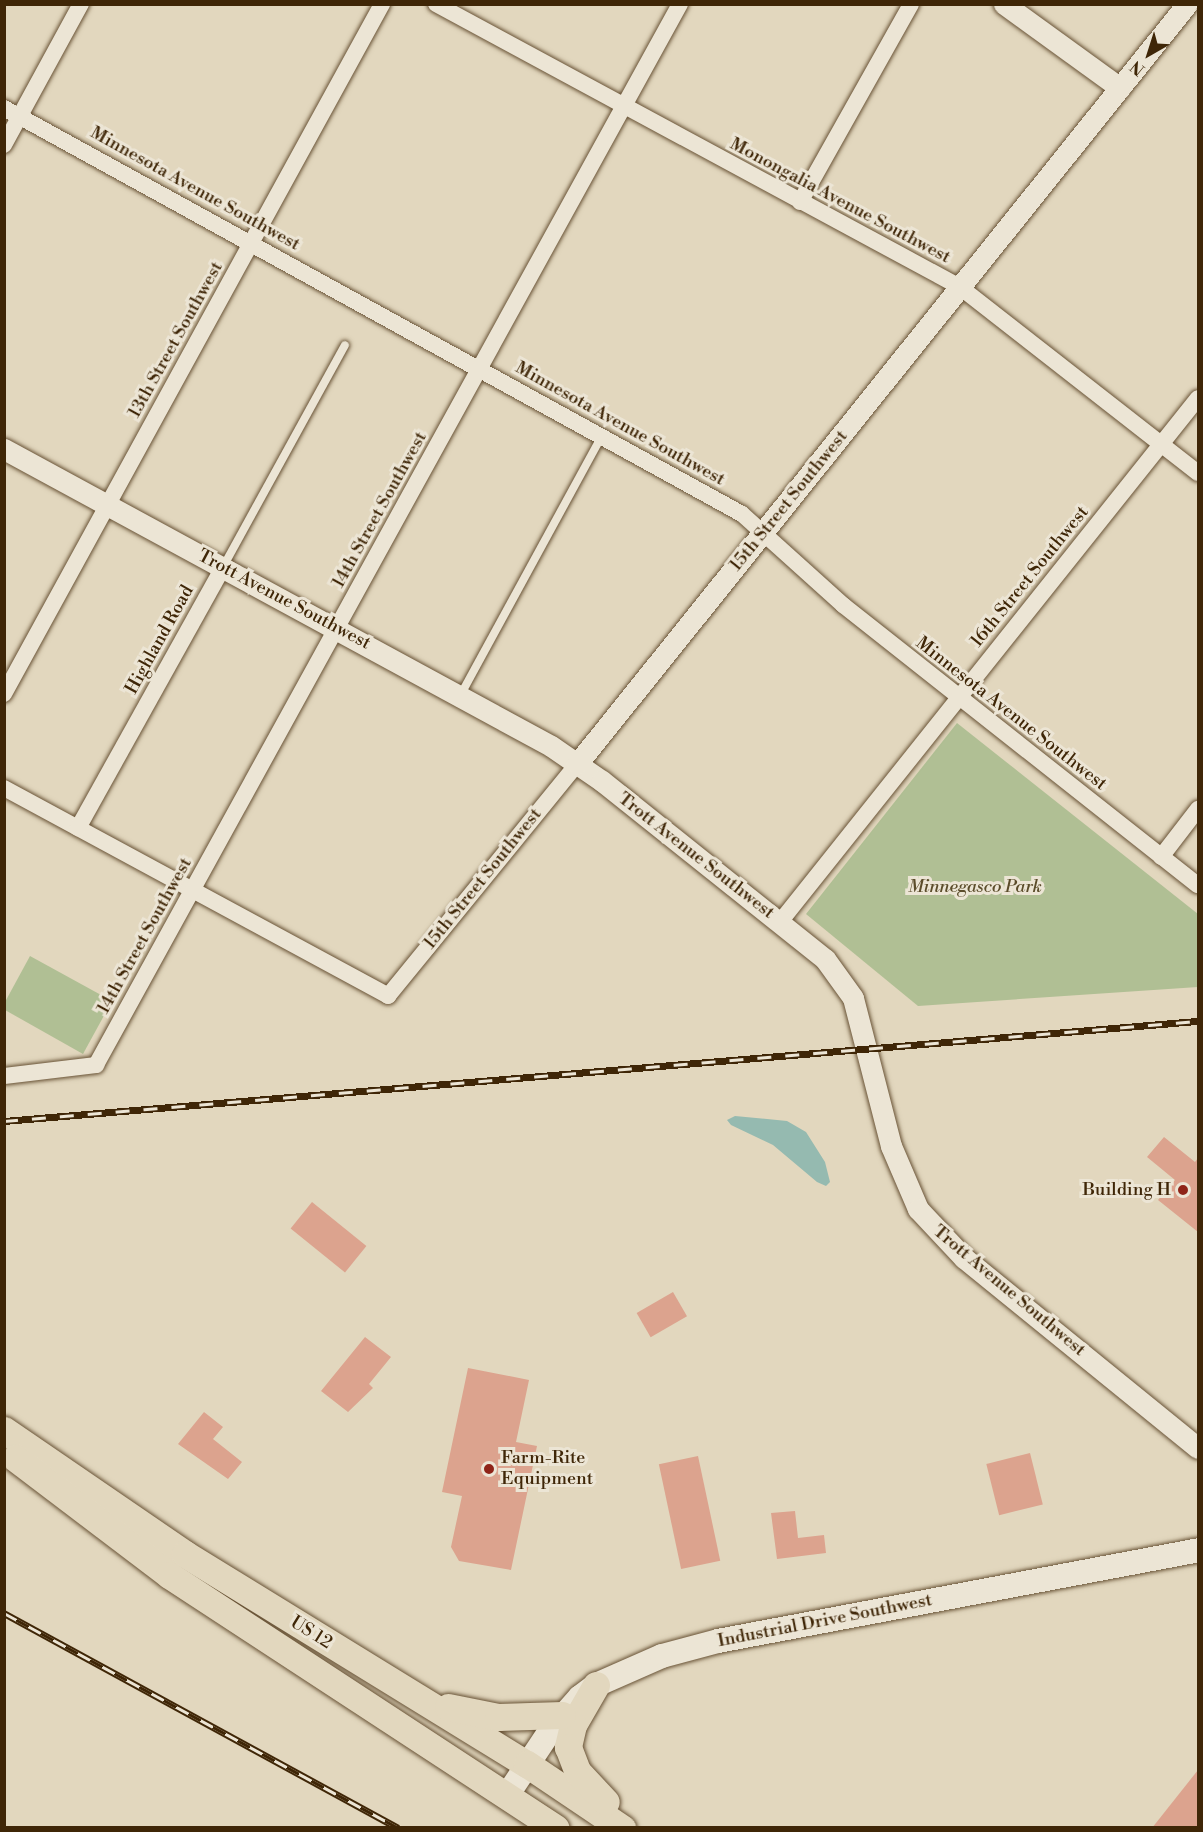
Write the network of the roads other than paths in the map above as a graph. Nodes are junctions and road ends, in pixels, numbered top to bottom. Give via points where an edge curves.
1 (81, 4) edge
2 (382, 4) edge
3 (436, 4) edge
4 (680, 4) edge
5 (911, 4) edge
6 (1004, 4) edge
7 (1187, 4) edge
8 (1120, 88) junction
9 (623, 107) junction
10 (4, 108) edge
11 (20, 116) junction
12 (4, 145) edge
13 (800, 202) junction
14 (252, 242) junction
15 (960, 287) junction
16 (345, 345) dead end
17 (480, 368) junction
18 (1198, 398) edge
19 (602, 436) junction
20 (1162, 443) junction
21 (4, 449) edge
22 (1198, 473) edge
23 (107, 504) junction
24 (764, 532) junction
25 (223, 567) junction
26 (338, 629) junction
27 (4, 694) edge
28 (460, 696) junction
29 (959, 698) junction
30 (577, 764) junction
31 (4, 788) edge
32 (1198, 809) edge
33 (78, 828) junction
34 (1161, 856) junction
35 (1198, 885) edge
36 (193, 890) junction
37 (780, 922) junction
38 (4, 1076) edge
39 (4, 1430) edge
40 (1198, 1448) edge
41 (4, 1450) edge
42 (1198, 1550) edge
43 (382, 1677) junction
44 (596, 1685) junction
45 (562, 1715) junction
46 (527, 1764) junction
47 (508, 1794) junction
48 (556, 1827) edge
49 (622, 1827) edge
50 (634, 1827) edge

1 - 11 street
2 - 14 street, 13th Street Southwest
3 - 9 street, Monongalia Avenue Southwest
4 - 9 street, 14th Street Southwest
5 - 13 street
6 - 8 street
7 - 8 street, 15th Street Southwest
8 - 15 street, 15th Street Southwest
9 - 13 street, Monongalia Avenue Southwest
9 - 17 street, 14th Street Southwest
10 - 11 street, Minnesota Avenue Southwest
11 - 12 street
11 - 14 street, Minnesota Avenue Southwest
13 - 15 street, Monongalia Avenue Southwest
14 - 17 street, Minnesota Avenue Southwest
14 - 23 street, 13th Street Southwest
15 - 20 street, Monongalia Avenue Southwest
15 - 24 street, 15th Street Southwest
16 - 25 lane, Highland Road
17 - 19 street, Minnesota Avenue Southwest
17 - 26 street, 14th Street Southwest
18 - 20 street, 16th Street Southwest
19 - 24 street, Minnesota Avenue Southwest via 742,514
19 - 28 lane
20 - 22 street, Monongalia Avenue Southwest
20 - 29 street, 16th Street Southwest
21 - 23 street, Trott Avenue Southwest
23 - 25 street, Trott Avenue Southwest
23 - 27 street, 13th Street Southwest
24 - 29 street, Minnesota Avenue Southwest via 843,605
24 - 30 street, 15th Street Southwest
25 - 26 street, Trott Avenue Southwest
25 - 33 street, Highland Road
26 - 28 street, Trott Avenue Southwest
26 - 36 street, 14th Street Southwest
28 - 30 street, Trott Avenue Southwest
29 - 34 street, Minnesota Avenue Southwest
29 - 37 street, 16th Street Southwest
30 - 36 street, 15th Street Southwest via 388,996
30 - 37 street, Trott Avenue Southwest
31 - 33 street
32 - 34 street
33 - 36 street
34 - 35 street, Minnesota Avenue Southwest
36 - 38 street, 14th Street Southwest via 96,1065
37 - 40 street, Trott Avenue Southwest via 835,969 853,998 900,1175 931,1226 964,1258
39 - 43 highway, US 12 / US 12 via 133,1521
41 - 47 highway, US 12 / US 12 via 169,1575
42 - 44 main road, Industrial Drive Southwest via 718,1641 662,1656
43 - 45 highway via 429,1700 474,1714
43 - 46 highway, US 12 / US 12
44 - 45 main road, Industrial Drive Southwest
44 - 50 highway via 569,1734 570,1759 594,1791
45 - 46 main road, Industrial Drive Southwest
46 - 47 main road, Industrial Drive Southwest
46 - 49 highway, US 12 / US 12
47 - 48 highway, US 12 / US 12

